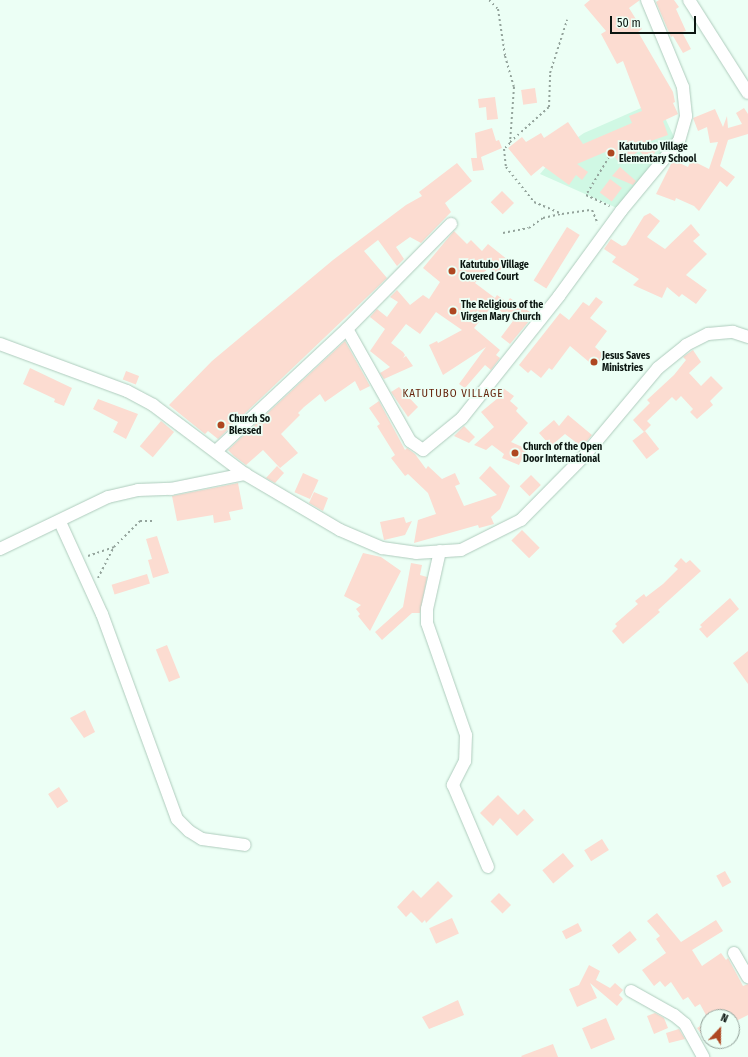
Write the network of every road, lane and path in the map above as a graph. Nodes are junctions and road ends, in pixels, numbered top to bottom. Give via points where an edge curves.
1 (489, 0) edge
2 (647, 0) edge
3 (689, 0) edge
4 (567, 20) dead end
5 (748, 93) edge
6 (510, 143) junction
7 (609, 156) dead end
8 (621, 211) junction
9 (562, 214) junction
10 (451, 224) dead end
11 (503, 233) dead end
12 (603, 236) junction
13 (347, 329) junction
14 (748, 337) edge
15 (0, 344) edge
16 (216, 451) junction
17 (245, 474) junction
18 (152, 521) dead end
19 (60, 522) junction
20 (114, 547) junction
21 (0, 549) edge
22 (440, 551) junction
23 (77, 559) junction
24 (92, 590) junction
25 (245, 846) dead end
26 (488, 867) dead end
27 (734, 954) dead end
28 (748, 977) edge
29 (631, 991) dead end
30 (703, 1057) edge

1 - 6 path via 498,9 505,56 514,87
2 - 8 street via 683,87 686,116 679,141
3 - 5 street
4 - 6 path via 550,73 549,107
6 - 9 path via 504,148 506,167 534,202
7 - 8 path via 586,195
8 - 12 street
9 - 11 path via 543,218 529,228
9 - 12 path via 592,210
10 - 13 street
12 - 13 street via 462,418 422,450 410,441
13 - 16 street
14 - 22 street via 732,332 708,334 686,345 658,368 585,455 521,520 461,550
15 - 16 street via 127,391 153,405
16 - 17 street
17 - 19 street via 171,489 138,490 108,497
17 - 22 street via 361,541 382,548 416,553
18 - 20 path via 140,521
19 - 21 street
19 - 23 street
20 - 23 path
20 - 24 path
22 - 26 street via 427,609 427,623 466,735 465,761 453,785
23 - 24 street
24 - 25 street via 177,819 202,839
27 - 28 street
29 - 30 street via 679,1019 697,1043

